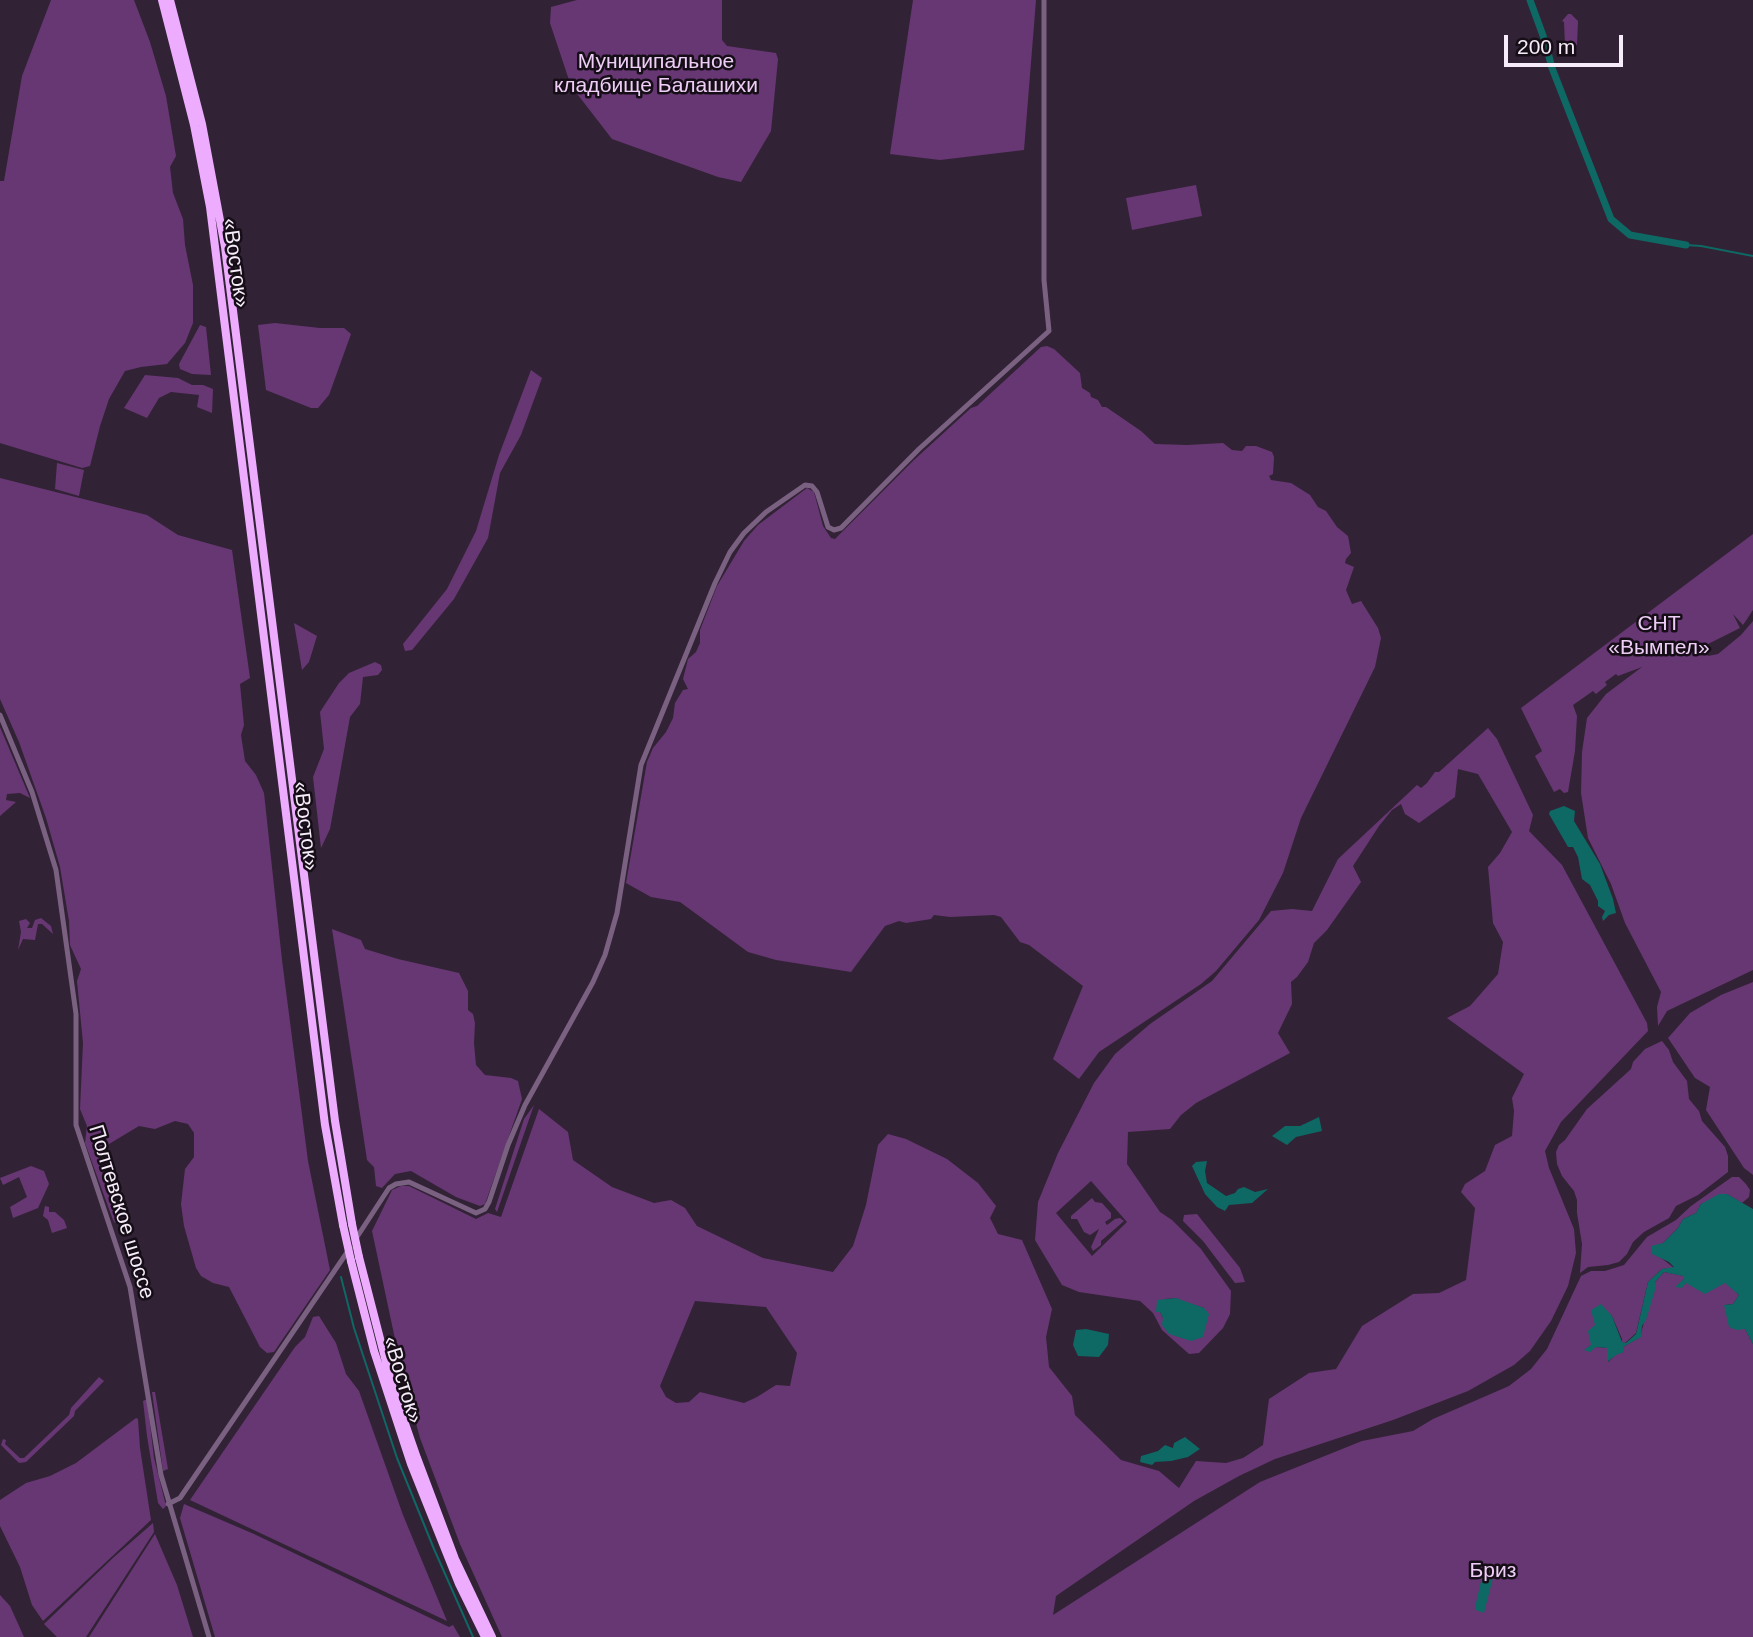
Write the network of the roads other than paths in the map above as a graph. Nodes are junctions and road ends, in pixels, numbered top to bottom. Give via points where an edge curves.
1 (162, 0) edge
2 (170, 0) edge
3 (1044, 0) edge
4 (0, 715) edge
5 (347, 1224) junction
6 (355, 1259) junction
7 (168, 1504) junction
8 (209, 1637) edge
9 (485, 1637) edge
10 (492, 1637) edge

1 - 5 highway, «Восток» via 210,207 323,1111
2 - 5 highway, «Восток» via 202,124 225,247
3 - 7 street via 1047,335 919,449 841,528 828,527 817,492 804,485 744,533 715,583 641,765 617,913 605,956 525,1105 485,1209 472,1212 409,1182 389,1188 180,1498
4 - 7 street, Полтевское шоссе via 32,792 56,870 76,1022 75,1120 132,1296
5 - 6 highway, «Восток», bridge
6 - 9 highway, «Восток» via 374,1351 411,1464
6 - 10 highway, «Восток» via 416,1458
7 - 8 street, Полтевское шоссе

